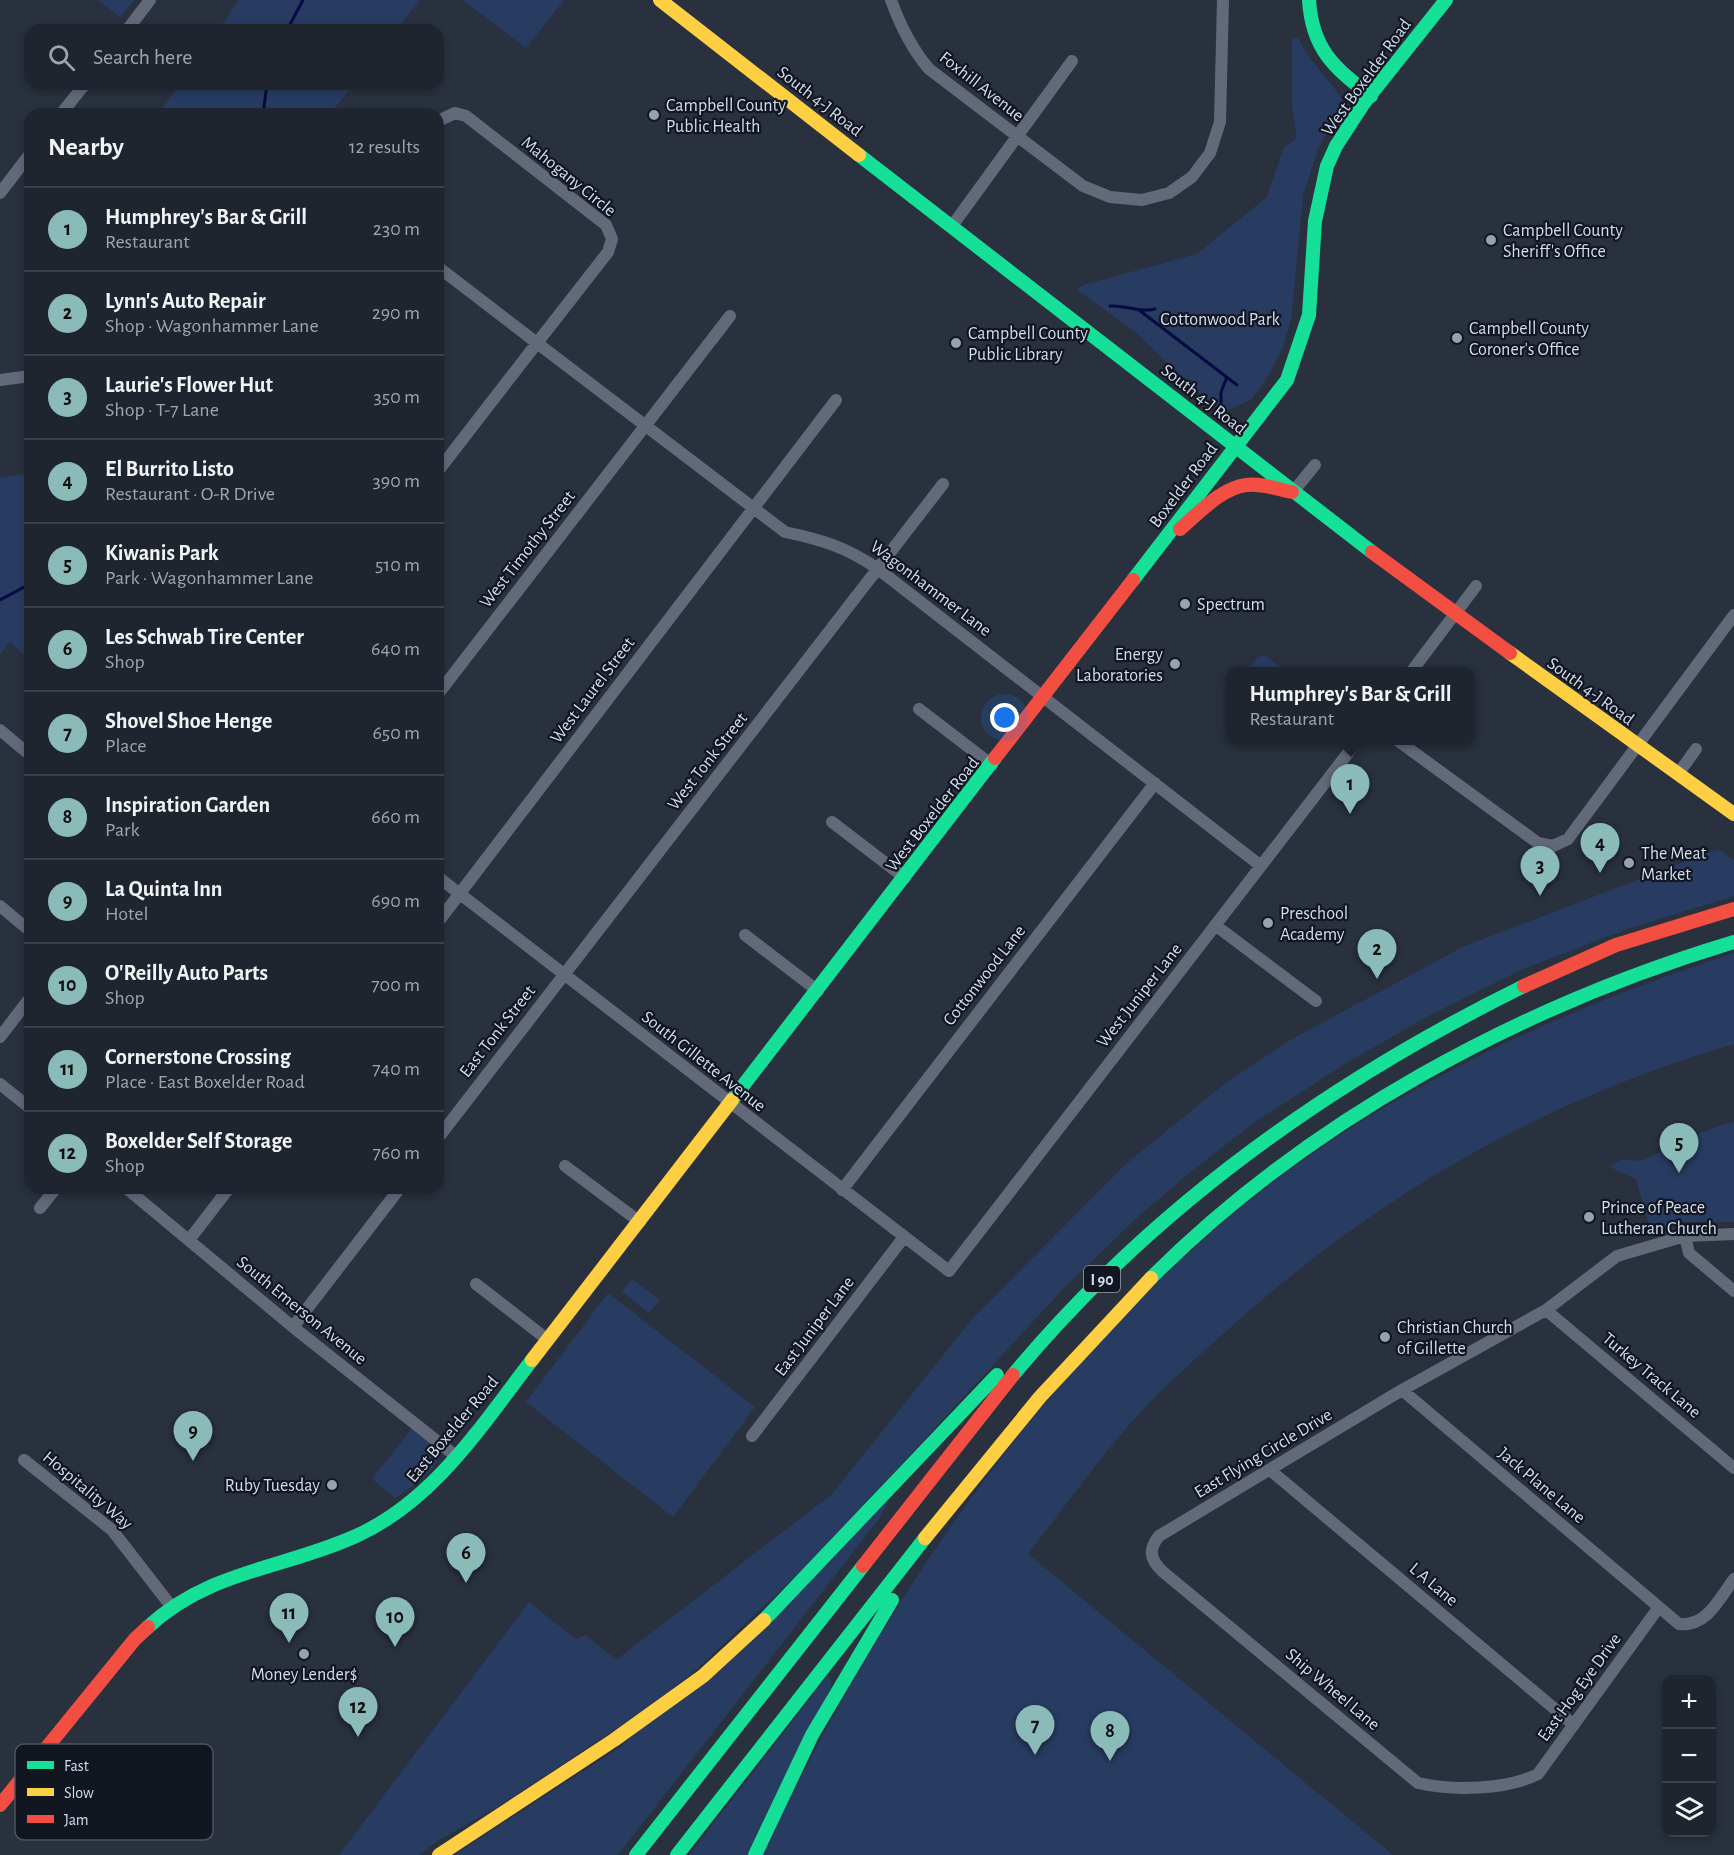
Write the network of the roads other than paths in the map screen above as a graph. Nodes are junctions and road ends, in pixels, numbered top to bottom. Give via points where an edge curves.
1 (150, 0) edge
2 (660, 0) edge
3 (891, 0) edge
4 (1223, 0) edge
5 (1309, 0) edge
6 (1446, 0) edge
7 (132, 24) edge
8 (1072, 61) dead end
9 (80, 90) edge
10 (1371, 96) junction
11 (66, 108) edge
12 (444, 118) edge
13 (1018, 137) junction
14 (24, 162) edge
15 (0, 193) edge
16 (952, 226) junction
17 (444, 272) edge
18 (730, 316) dead end
19 (537, 344) junction
20 (24, 377) edge
21 (0, 380) edge
22 (836, 400) dead end
23 (645, 426) junction
24 (1235, 446) junction
25 (444, 460) edge
26 (1315, 465) dead end
27 (943, 484) dead end
28 (1293, 492) junction
29 (752, 509) junction
30 (1161, 545) junction
31 (878, 569) junction
32 (1476, 586) dead end
33 (1455, 614) junction
34 (1734, 615) edge
35 (1416, 667) edge
36 (444, 686) edge
37 (1044, 697) junction
38 (919, 709) dead end
39 (0, 730) edge
40 (1355, 745) edge
41 (1403, 745) edge
42 (1638, 747) junction
43 (1696, 749) dead end
44 (24, 750) edge
45 (992, 765) junction
46 (1678, 774) junction
47 (1155, 783) junction
48 (1705, 792) junction
49 (1734, 796) edge
50 (1734, 814) edge
51 (832, 822) dead end
52 (1261, 866) junction
53 (905, 878) junction
54 (444, 881) edge
55 (461, 894) junction
56 (0, 906) edge
57 (1734, 909) edge
58 (444, 915) edge
59 (1215, 925) junction
60 (24, 926) edge
61 (745, 936) dead end
62 (1734, 942) edge
63 (564, 975) junction
64 (818, 991) junction
65 (1316, 1002) dead end
66 (24, 1006) edge
67 (0, 1037) edge
68 (0, 1084) edge
69 (24, 1103) edge
70 (731, 1104) junction
71 (444, 1130) edge
72 (1255, 1146) junction
73 (566, 1166) dead end
74 (842, 1190) junction
75 (51, 1194) edge
76 (133, 1194) edge
77 (224, 1194) edge
78 (395, 1194) edge
79 (40, 1208) dead end
80 (640, 1222) junction
81 (1734, 1234) edge
82 (1685, 1236) junction
83 (904, 1237) junction
84 (189, 1240) junction
85 (949, 1272) joint
86 (476, 1284) dead end
87 (1734, 1291) edge
88 (1546, 1310) junction
89 (1105, 1325) junction
90 (293, 1327) junction
91 (548, 1340) junction
92 (1402, 1390) junction
93 (752, 1436) dead end
94 (457, 1457) junction
95 (24, 1460) dead end
96 (1734, 1468) edge
97 (1270, 1470) junction
98 (1150, 1552) joint
99 (1734, 1579) edge
100 (171, 1606) junction
101 (1659, 1607) junction
102 (1574, 1725) junction
103 (50, 1744) edge
104 (1522, 1782) joint
105 (15, 1787) edge
106 (0, 1805) edge
107 (439, 1855) edge
108 (636, 1855) edge
109 (677, 1855) edge
110 (755, 1855) edge

1 - 7 street
2 - 16 main road, South 4-J Road
3 - 13 street, Foxhill Avenue via 917,55 929,69
4 - 13 street, Foxhill Avenue via 1220,122 1210,153 1192,177 1169,193 1142,200 1110,197 1083,186
5 - 10 main road via 1312,32 1320,49
6 - 10 main road, West Boxelder Road
8 - 13 street
9 - 11 street
10 - 24 main road, West Boxelder Road via 1327,166 1315,225 1308,316 1299,350 1287,380
12 - 19 street, Mahogany Circle via 455,113 466,116 606,225 612,239 608,252
13 - 16 street
14 - 15 street
16 - 24 main road, South 4-J Road
17 - 19 street
18 - 23 street, West Timothy Street
19 - 23 street, Wagonhammer Lane
19 - 25 street, Mahogany Circle
20 - 21 street
22 - 29 street, West Laurel Street
23 - 29 street, Wagonhammer Lane
23 - 36 street, West Timothy Street
24 - 28 main road, South 4-J Road
24 - 30 main road, Boxelder Road
26 - 28 street
27 - 31 street, West Tonk Street
28 - 30 main road via 1235,487
28 - 33 main road, South 4-J Road
29 - 31 street, Wagonhammer Lane via 785,532 836,545
29 - 55 street, West Laurel Street
30 - 37 main road, West Boxelder Road
31 - 37 street, Wagonhammer Lane
31 - 63 street, West Tonk Street
32 - 33 street
33 - 35 street
33 - 42 main road, South 4-J Road
34 - 42 street
37 - 45 main road, West Boxelder Road
37 - 47 street, Wagonhammer Lane
38 - 45 street
39 - 44 street
40 - 52 street, West Juniper Lane
41 - 42 street via 1538,843 1553,846 1568,839
42 - 46 main road, South 4-J Road
43 - 46 street
45 - 53 main road, West Boxelder Road
46 - 48 main road, South 4-J Road
47 - 52 street, Wagonhammer Lane
47 - 74 street, Cottonwood Lane
48 - 49 main road
48 - 50 main road, South 4-J Road
51 - 53 street
52 - 59 street, West Juniper Lane
53 - 64 main road, West Boxelder Road
54 - 55 street, South Gillette Avenue
55 - 58 street, West Laurel Street
55 - 63 street, South Gillette Avenue
56 - 60 street
57 - 72 main road, I 90 via 1634,937 1535,980 1358,1075
59 - 65 street
59 - 85 street, West Juniper Lane
61 - 64 street
62 - 89 main road, I 90 via 1651,967 1557,1006 1417,1078 1261,1182 1202,1230
63 - 70 street, South Gillette Avenue
63 - 71 street, East Tonk Street
64 - 70 main road, West Boxelder Road
66 - 67 street
68 - 69 street
70 - 74 street, South Gillette Avenue
70 - 80 main road, East Boxelder Road
72 - 107 main road, I 90 via 1149,1222 1074,1295 779,1606 703,1676 614,1740
72 - 108 main road, I 90 via 1143,1240 1030,1355
73 - 80 street
74 - 83 street, South Gillette Avenue
75 - 79 street
76 - 84 street, South Emerson Avenue
77 - 84 street
78 - 90 street
80 - 91 main road, East Boxelder Road
81 - 82 street, East Flying Circle Drive
82 - 87 street via 1689,1253
82 - 88 street, East Flying Circle Drive via 1617,1256
83 - 85 street, South Gillette Avenue
83 - 93 street, East Juniper Lane
84 - 90 street, South Emerson Avenue
86 - 91 street
88 - 92 street, East Flying Circle Drive
88 - 96 street, Turkey Track Lane
89 - 109 main road, I 90 via 974,1475
89 - 110 main road, I 90 via 962,1502 882,1615 812,1735
90 - 94 street, South Emerson Avenue
91 - 94 main road, East Boxelder Road
92 - 97 street, East Flying Circle Drive
92 - 101 street, Jack Plane Lane
94 - 100 main road, East Boxelder Road via 409,1505 356,1536 211,1586
95 - 100 street, Hospitality Way via 112,1530
97 - 98 street, East Flying Circle Drive via 1159,1536
97 - 102 street, L A Lane
98 - 104 street, Ship Wheel Lane via 1162,1571 1418,1783 1442,1788
99 - 101 street, Jack Plane Lane via 1702,1621 1679,1624
100 - 103 main road, East Boxelder Road via 135,1639
101 - 102 street, East Hog Eye Drive
102 - 104 street, East Hog Eye Drive via 1538,1774
105 - 106 main road, East Boxelder Road

